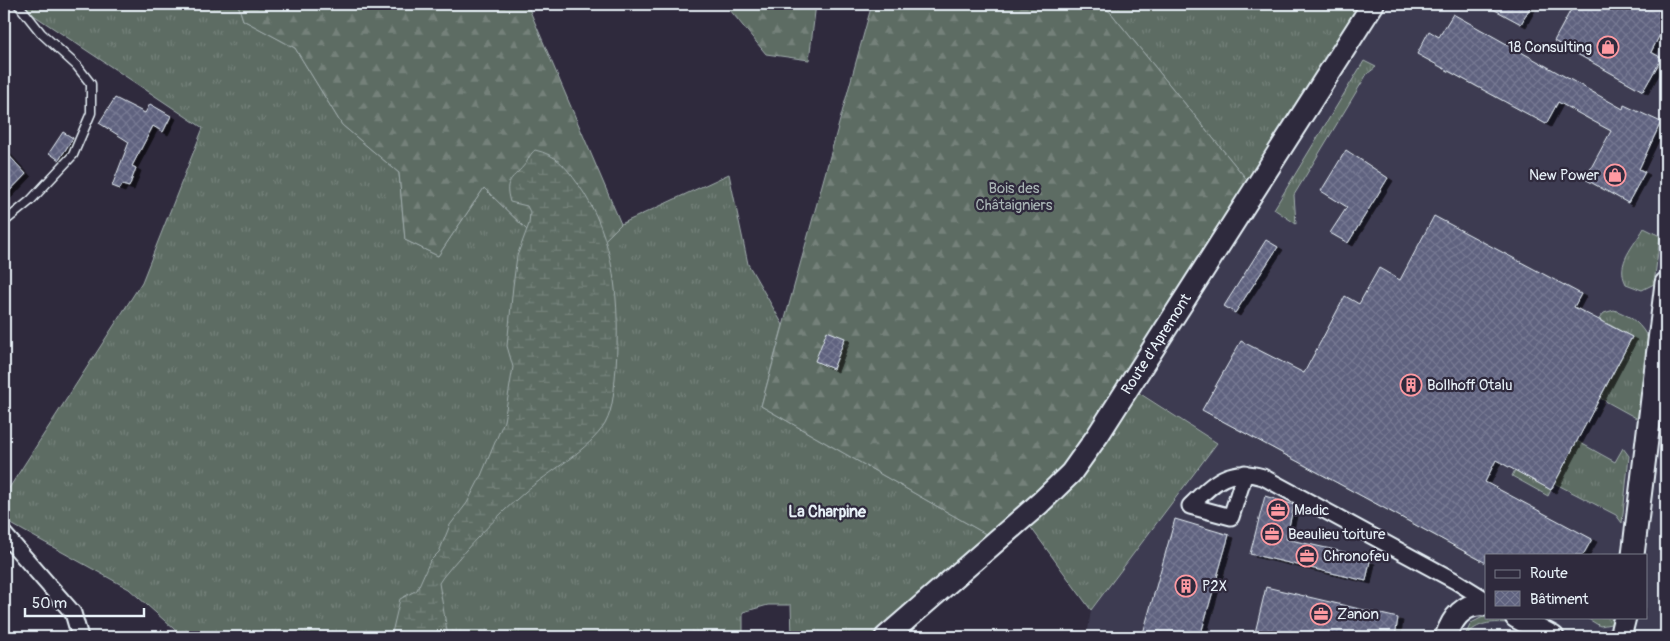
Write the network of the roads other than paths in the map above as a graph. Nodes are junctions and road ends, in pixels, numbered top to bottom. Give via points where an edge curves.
1 (18, 4) edge
2 (1373, 4) edge
3 (4, 222) edge
4 (1666, 283) edge
5 (1246, 473) dead end
6 (4, 534) edge
7 (1633, 554) edge
8 (1485, 599) edge
9 (1485, 606) edge
10 (1518, 618) edge
11 (1625, 618) edge
12 (80, 637) edge
13 (886, 637) edge
14 (1446, 637) edge
15 (1553, 637) edge
16 (1620, 637) edge

1 - 3 lane via 41,33 77,66 91,84 91,113 73,155 32,200
2 - 13 main road, Route d'Apremont via 1071,473
4 - 7 main road
5 - 8 street via 1263,477
6 - 12 street via 72,613
9 - 14 main road via 1466,608 1453,619
10 - 15 main road
11 - 16 main road

